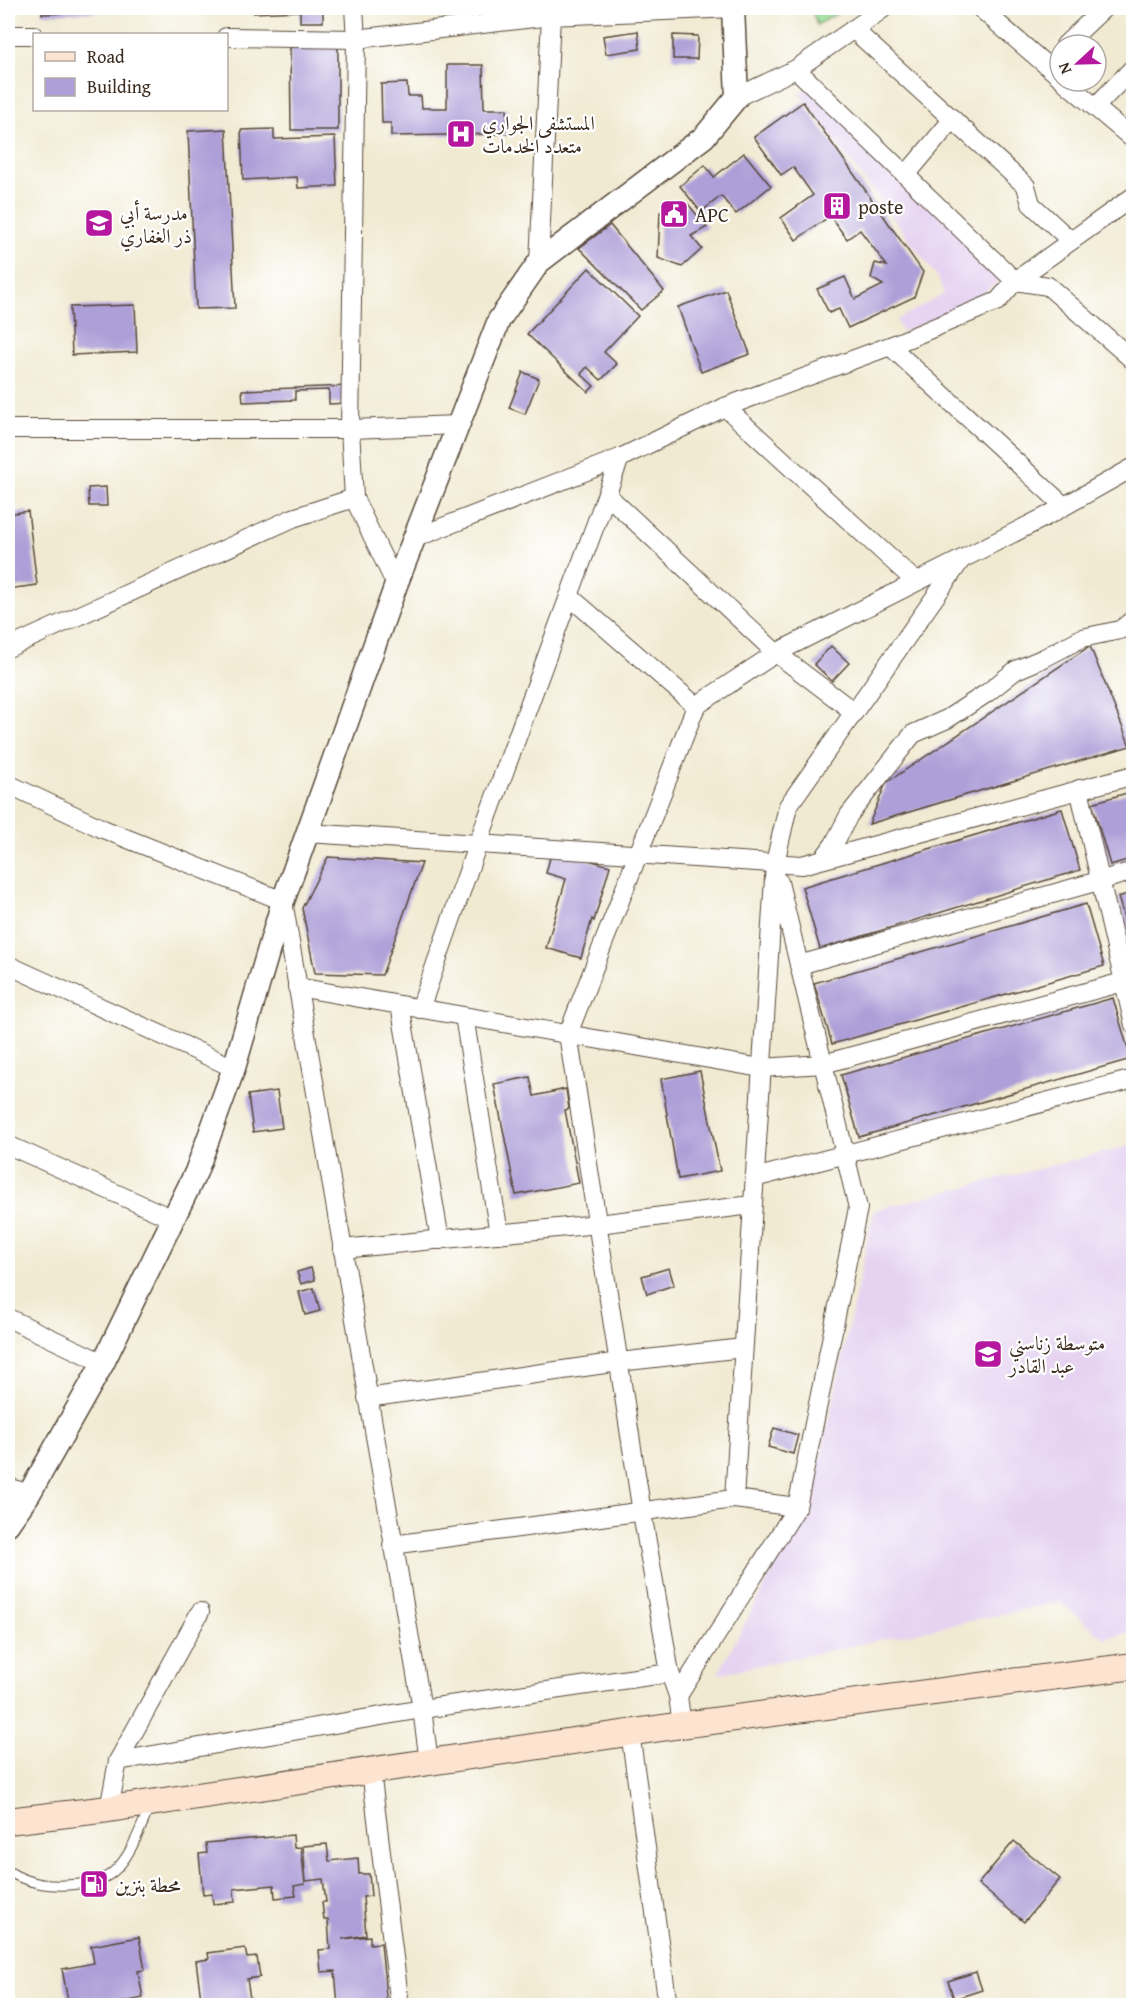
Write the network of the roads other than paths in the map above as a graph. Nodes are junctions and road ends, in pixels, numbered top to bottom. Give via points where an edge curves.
1 (354, 8) edge
2 (733, 8) edge
3 (884, 8) edge
4 (981, 8) edge
5 (1104, 8) edge
6 (551, 16) junction
7 (853, 29) junction
8 (1078, 33) edge
9 (8, 35) edge
10 (33, 35) edge
11 (228, 37) edge
12 (356, 39) junction
13 (1048, 62) edge
14 (1045, 65) junction
15 (1048, 67) edge
16 (1134, 67) edge
17 (796, 69) junction
18 (1078, 93) edge
19 (737, 97) junction
20 (1095, 107) junction
21 (953, 119) junction
22 (1134, 140) edge
23 (906, 175) junction
24 (1134, 196) edge
25 (1071, 241) junction
26 (539, 262) junction
27 (1015, 281) junction
28 (890, 346) junction
29 (1134, 361) edge
30 (725, 407) junction
31 (458, 425) junction
32 (8, 429) edge
33 (350, 429) junction
34 (620, 458) junction
35 (1134, 468) edge
36 (607, 495) junction
37 (354, 498) junction
38 (1064, 506) junction
39 (415, 538) junction
40 (962, 559) junction
41 (915, 581) junction
42 (396, 585) junction
43 (569, 596) junction
44 (1134, 619) edge
45 (8, 648) edge
46 (776, 653) junction
47 (696, 706) junction
48 (854, 712) junction
49 (1134, 775) edge
50 (8, 784) edge
51 (1079, 789) junction
52 (307, 833) junction
53 (478, 843) junction
54 (639, 853) junction
55 (823, 859) junction
56 (775, 862) junction
57 (1134, 871) edge
58 (1100, 881) junction
59 (283, 901) junction
60 (8, 965) edge
61 (799, 965) junction
62 (1129, 981) edge
63 (297, 987) junction
64 (400, 1005) junction
65 (420, 1009) junction
66 (464, 1016) junction
67 (1134, 1025) edge
68 (568, 1034) junction
69 (823, 1064) junction
70 (234, 1068) junction
71 (761, 1068) junction
72 (1134, 1079) edge
73 (8, 1144) edge
74 (844, 1155) junction
75 (754, 1178) junction
76 (752, 1204) junction
77 (173, 1219) junction
78 (598, 1224) junction
79 (499, 1234) junction
80 (440, 1240) junction
81 (342, 1249) junction
82 (8, 1318) edge
83 (743, 1348) junction
84 (619, 1362) junction
85 (104, 1363) junction
86 (367, 1398) junction
87 (18, 1490) edge
88 (734, 1499) junction
89 (797, 1507) junction
90 (642, 1513) junction
91 (8, 1524) edge
92 (392, 1545) junction
93 (200, 1612) dead end
94 (1134, 1666) edge
95 (670, 1672) junction
96 (678, 1696) junction
97 (422, 1709) junction
98 (682, 1725) junction
99 (630, 1732) junction
100 (118, 1761) junction
101 (429, 1762) junction
102 (371, 1771) junction
103 (152, 1803) junction
104 (109, 1809) junction
105 (8, 1821) edge
106 (8, 1871) edge
107 (400, 2006) edge
108 (668, 2006) edge

1 - 12 street
2 - 6 street
2 - 19 street
3 - 7 street
4 - 14 street
5 - 8 street
6 - 12 street
6 - 26 street
7 - 17 street
7 - 21 street
9 - 10 street
11 - 12 street
12 - 33 street
13 - 14 street
14 - 15 street
16 - 20 street
17 - 19 street
17 - 23 street
18 - 20 street
19 - 26 street via 704,137
20 - 22 street
21 - 23 street
21 - 25 street via 1026,186 1031,204
23 - 27 street
24 - 25 street
25 - 27 street
26 - 31 street via 499,320
27 - 28 street via 998,301
27 - 29 street via 1048,286
28 - 30 street
28 - 38 street
30 - 34 street
30 - 41 street
31 - 33 street
31 - 39 street
32 - 33 street
33 - 37 street
34 - 36 street
34 - 39 street
35 - 38 street
36 - 43 street
36 - 46 street
37 - 42 street
37 - 45 street via 293,518
38 - 40 street
39 - 42 street
40 - 41 street
40 - 48 street
41 - 46 street
42 - 52 street
43 - 47 street
43 - 53 street
44 - 55 street via 1120,630 1082,638 1016,670 946,719 913,734 849,815
46 - 47 street
46 - 48 street
47 - 54 street
48 - 56 street via 788,806
49 - 51 street
50 - 59 street via 103,829
51 - 55 street
51 - 58 street
52 - 53 street
52 - 59 street
53 - 54 street
53 - 65 street
54 - 56 street
54 - 68 street
55 - 56 street via 802,865
56 - 61 street
56 - 71 street
57 - 58 street
58 - 61 street
58 - 62 street
59 - 63 street
59 - 70 street
60 - 70 street
61 - 69 street
62 - 67 street
62 - 69 street
63 - 64 street
63 - 81 street
64 - 65 street
64 - 80 street
65 - 66 street
66 - 68 street
66 - 79 street
68 - 71 street
68 - 78 street
69 - 71 street
69 - 74 street
70 - 77 street via 196,1172
71 - 75 street
72 - 74 street
73 - 77 street
74 - 75 street
74 - 89 street via 858,1208
75 - 76 street
76 - 78 street
76 - 83 street
77 - 85 street
78 - 79 street
78 - 84 street
79 - 80 street
80 - 81 street
81 - 86 street
82 - 85 street
83 - 84 street
83 - 88 street
84 - 86 street
84 - 90 street
85 - 87 street
86 - 92 street
87 - 91 street
88 - 89 street
88 - 90 street
89 - 96 street
90 - 92 street
90 - 95 street
92 - 97 street
93 - 100 street
94 - 98 main road
95 - 96 street
95 - 97 street
96 - 98 street
97 - 100 street
97 - 101 street
98 - 99 main road
99 - 101 main road
99 - 108 street
100 - 104 street
101 - 102 main road
102 - 103 main road
102 - 107 street
103 - 104 main road
103 - 106 lane via 130,1850 104,1879 49,1886
104 - 105 main road

